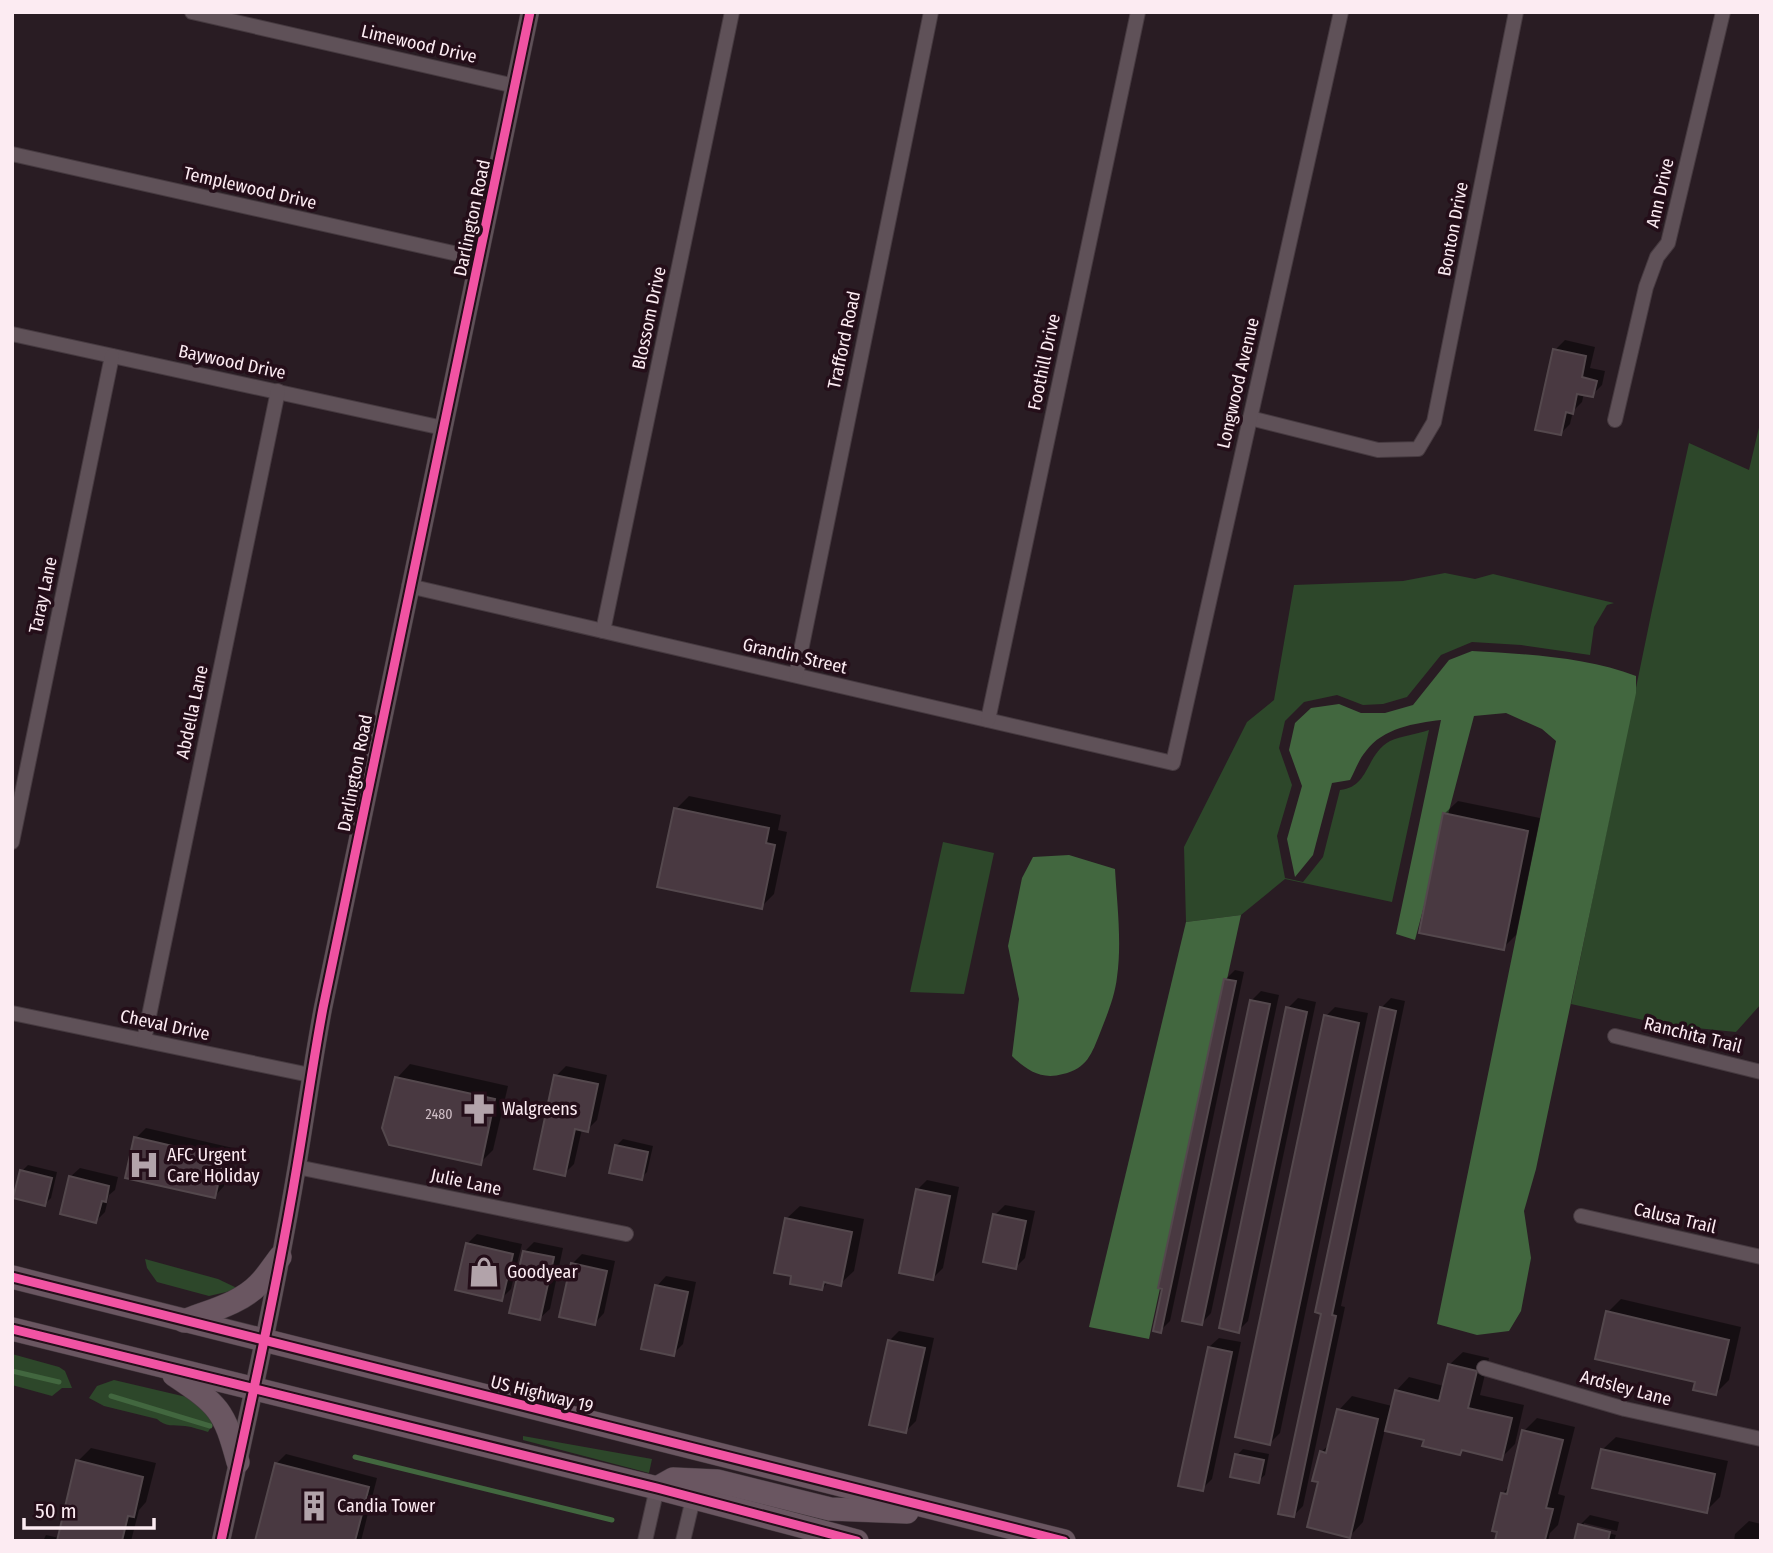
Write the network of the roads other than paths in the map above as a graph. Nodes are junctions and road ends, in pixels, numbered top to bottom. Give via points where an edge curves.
1 (192, 12) edge
2 (530, 12) edge
3 (732, 12) edge
4 (931, 12) edge
5 (1138, 12) edge
6 (1341, 12) edge
7 (1516, 12) edge
8 (1723, 12) edge
9 (515, 86) junction
10 (12, 154) edge
11 (480, 259) junction
12 (12, 334) edge
13 (111, 356) junction
14 (278, 391) junction
15 (1250, 418) junction
16 (1615, 420) dead end
17 (443, 428) junction
18 (409, 586) junction
19 (603, 631) junction
20 (796, 675) junction
21 (988, 720) junction
22 (1173, 763) joint
23 (12, 842) edge
24 (12, 1013) edge
25 (1615, 1036) dead end
26 (144, 1040) junction
27 (1761, 1072) edge
28 (310, 1075) junction
29 (297, 1167) junction
30 (1581, 1216) dead end
31 (626, 1234) dead end
32 (280, 1257) junction
33 (1761, 1257) edge
34 (12, 1277) edge
35 (184, 1321) junction
36 (12, 1329) edge
37 (265, 1340) junction
38 (163, 1367) junction
39 (1484, 1368) dead end
40 (254, 1389) junction
41 (1761, 1439) edge
42 (238, 1462) junction
43 (657, 1488) junction
44 (693, 1499) junction
45 (955, 1514) junction
46 (221, 1541) edge
47 (645, 1541) edge
48 (683, 1541) edge
49 (856, 1541) edge
50 (1064, 1541) edge

1 - 9 street, Limewood Drive
2 - 9 street, Darlington Road
3 - 19 street, Blossom Drive
4 - 20 street, Trafford Road
5 - 21 street, Foothill Drive
6 - 15 street, Longwood Avenue
7 - 15 street, Bonton Drive via 1434,422 1418,449 1378,450
8 - 16 street, Ann Drive via 1668,243 1657,257 1646,287
9 - 11 street, Darlington Road
10 - 11 street, Templewood Drive
11 - 17 street, Darlington Road
12 - 13 street, Baywood Drive
13 - 14 street, Baywood Drive
13 - 23 street, Taray Lane
14 - 17 street, Baywood Drive
14 - 26 street, Abdella Lane
15 - 22 street, Longwood Avenue
17 - 18 street, Darlington Road
18 - 19 street, Grandin Street
18 - 28 street, Darlington Road
19 - 20 street, Grandin Street
20 - 21 street, Grandin Street
21 - 22 street, Grandin Street
24 - 26 street, Cheval Drive
25 - 27 street, Ranchita Trail
26 - 28 street, Cheval Drive
28 - 29 street, Darlington Road
29 - 31 street, Julie Lane
29 - 32 street, Darlington Road
30 - 33 street, Calusa Trail
32 - 35 highway via 240,1299
32 - 37 street, Darlington Road
34 - 35 highway, US Highway 19
35 - 37 highway, US Highway 19
36 - 38 highway
37 - 40 street, Darlington Road
37 - 45 highway, US Highway 19
38 - 40 highway
38 - 42 highway via 209,1399 230,1429
39 - 41 street, Ardsley Lane via 1625,1409
40 - 42 street, Darlington Road
40 - 43 highway
42 - 46 street, Darlington Road
43 - 44 highway
43 - 45 highway via 673,1479 717,1481 830,1508
43 - 47 street
44 - 48 street
44 - 49 highway
45 - 50 highway, US Highway 19

